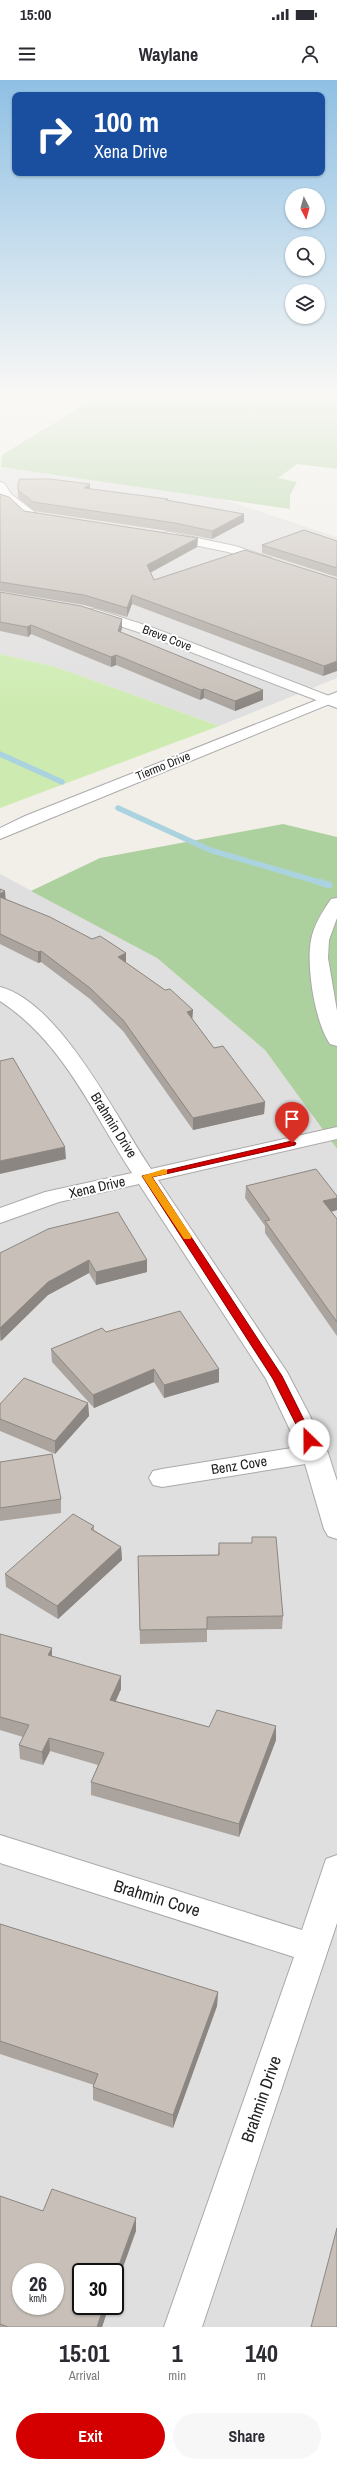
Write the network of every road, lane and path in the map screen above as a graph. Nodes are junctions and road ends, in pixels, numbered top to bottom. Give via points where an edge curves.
1 (11, 500) edge
2 (44, 518) edge
3 (160, 534) edge
4 (276, 563) edge
5 (84, 610) edge
6 (334, 700) edge
7 (0, 834) edge
8 (337, 903) edge
9 (0, 993) edge
10 (337, 1040) edge
11 (337, 1133) edge
12 (146, 1176) junction
13 (0, 1216) edge
14 (315, 1453) junction
15 (162, 1478) dead end
16 (337, 1529) edge
17 (0, 1849) edge
18 (337, 1869) edge
19 (313, 1948) junction
20 (183, 2327) edge

1 - 2 street via 29,515
3 - 4 street via 231,549
5 - 6 street, Breve Cove via 146,630
6 - 7 street, Tiermo Drive via 31,819
8 - 10 street via 319,945 329,1018
9 - 12 street, Brahmin Drive via 12,999 44,1026 70,1053
11 - 12 street, Xena Drive
12 - 13 street, Xena Drive via 53,1197
12 - 14 street, Brahmin Drive via 278,1378 298,1414
14 - 15 street, Benz Cove
14 - 16 street, Brahmin Drive
17 - 19 street, Brahmin Cove
18 - 19 street, Brahmin Drive
19 - 20 street, Brahmin Drive

